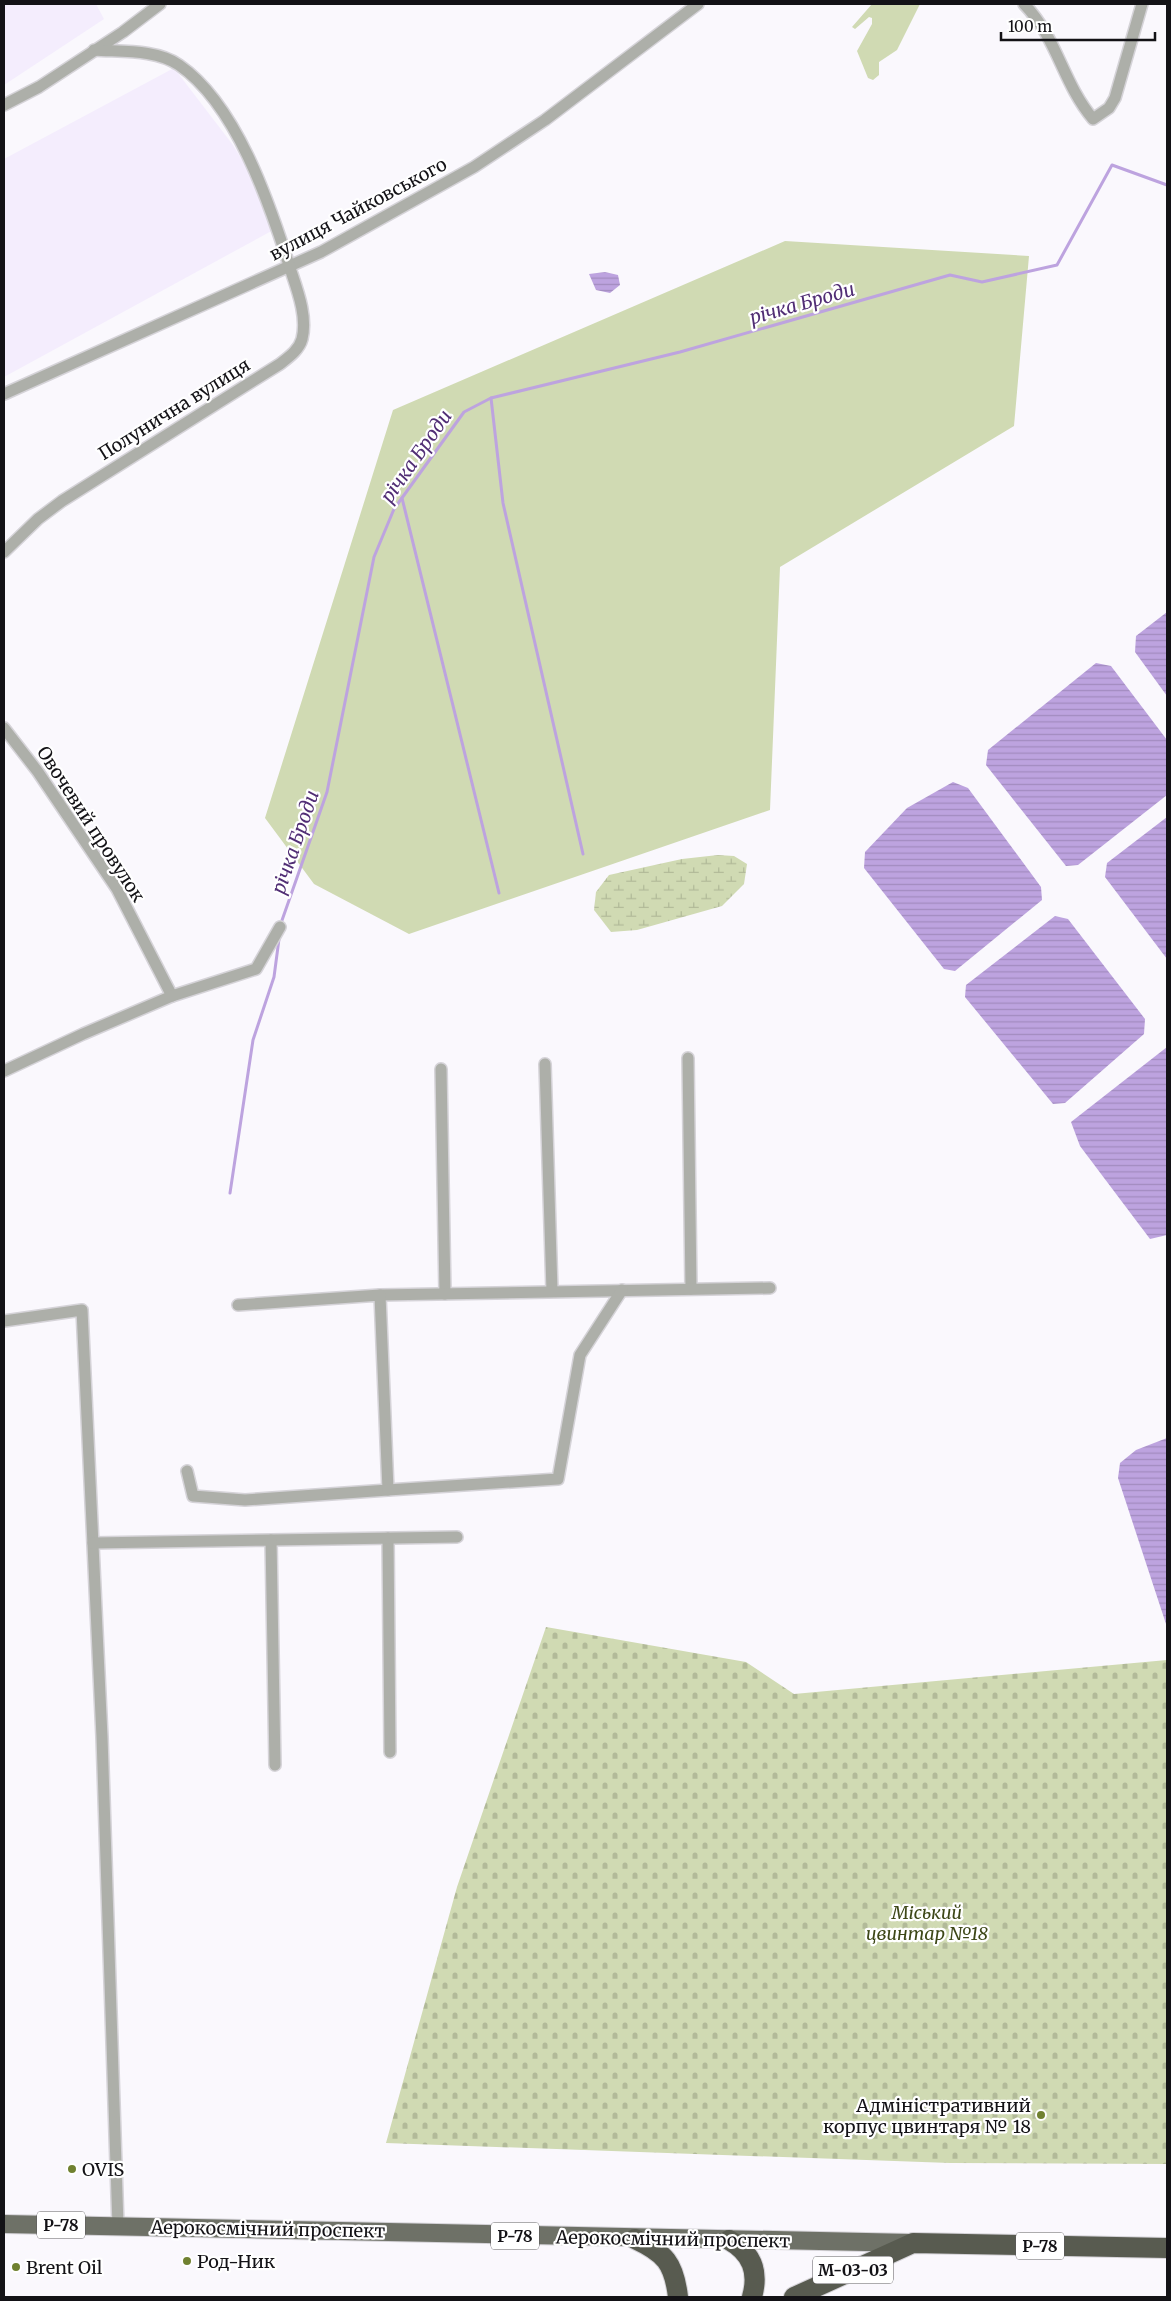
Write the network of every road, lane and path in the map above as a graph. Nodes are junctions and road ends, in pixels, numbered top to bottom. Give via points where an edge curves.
1 (160, 4) edge
2 (698, 4) edge
3 (1024, 4) edge
4 (1142, 4) edge
5 (94, 50) junction
6 (4, 105) edge
7 (290, 267) junction
8 (4, 394) edge
9 (4, 552) edge
10 (4, 728) edge
11 (280, 927) dead end
12 (172, 996) junction
13 (688, 1058) dead end
14 (545, 1064) dead end
15 (441, 1069) dead end
16 (4, 1071) edge
17 (770, 1288) dead end
18 (691, 1289) junction
19 (622, 1290) junction
20 (552, 1291) junction
21 (445, 1294) junction
22 (380, 1295) junction
23 (238, 1305) dead end
24 (4, 1321) edge
25 (187, 1471) dead end
26 (388, 1490) junction
27 (458, 1537) dead end
28 (388, 1538) junction
29 (271, 1540) junction
30 (93, 1543) junction
31 (390, 1752) dead end
32 (275, 1765) dead end
33 (4, 2224) edge
34 (118, 2226) junction
35 (635, 2239) junction
36 (729, 2240) junction
37 (913, 2243) junction
38 (1167, 2248) edge
39 (678, 2297) edge
40 (752, 2297) edge
41 (794, 2297) edge

1 - 5 street
2 - 7 street, вулиця Чайковського via 516,141 349,237
3 - 4 street via 1052,42 1075,96 1093,120 1109,108 1115,98
5 - 6 street
5 - 7 street, Полунична вулиця via 165,58 181,67 203,88 231,126 263,188
7 - 8 street, вулиця Чайковського
7 - 9 street, Полунична вулиця via 300,301 303,332 299,346 291,355 104,472 38,519
10 - 12 street, Овочевий провулок via 38,772 117,889
11 - 12 street via 256,968
12 - 16 street
13 - 18 street
14 - 20 street
15 - 21 street
17 - 18 street
18 - 19 street
19 - 20 street
19 - 26 street via 580,1355 558,1479
20 - 21 street
21 - 22 street
22 - 23 street
22 - 26 street
24 - 30 street via 82,1310
25 - 26 street via 193,1496 244,1500
27 - 28 street
28 - 29 street
28 - 31 street
29 - 30 street
29 - 32 street
30 - 34 street
33 - 34 main road, Р-78
34 - 35 main road, Аерокосмічний проспект / Р-78
35 - 36 main road, Аерокосмічний проспект / Р-78
35 - 39 highway via 663,2255 670,2267
36 - 37 main road, Аерокосмічний проспект / Р-78
36 - 40 highway via 751,2259 755,2278
37 - 38 highway, Аерокосмічний проспект / Р-78
37 - 41 highway, М-03-03

